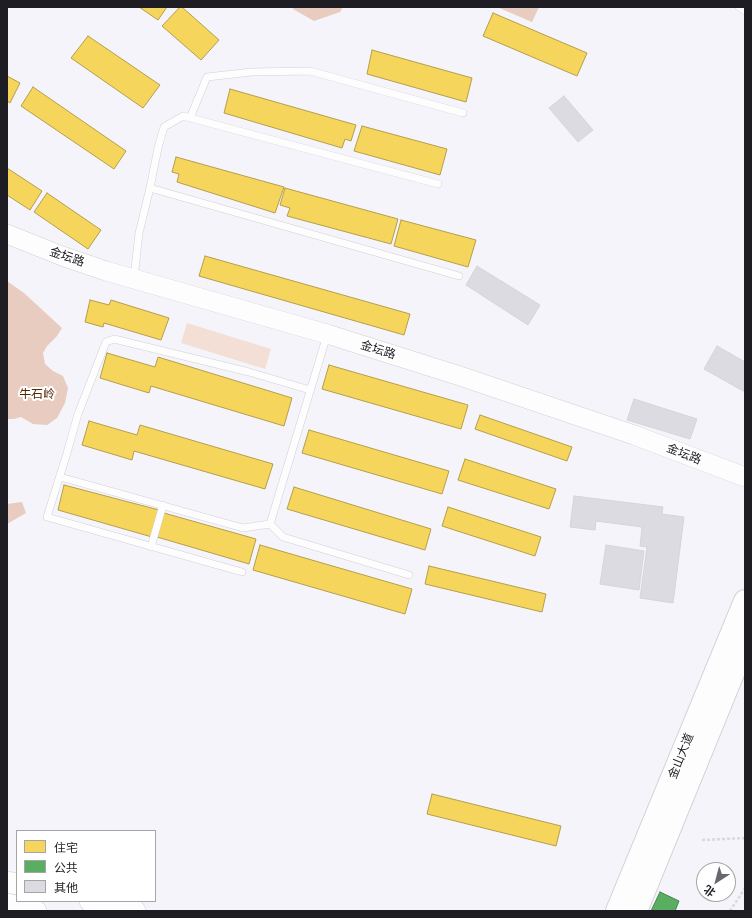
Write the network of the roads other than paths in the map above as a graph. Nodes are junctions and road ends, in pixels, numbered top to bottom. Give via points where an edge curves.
1 (739, 7) edge
2 (745, 11) edge
3 (463, 113) dead end
4 (190, 118) junction
5 (438, 184) dead end
6 (150, 188) junction
7 (7, 234) edge
8 (460, 276) dead end
9 (134, 279) junction
10 (327, 334) junction
11 (310, 390) junction
12 (60, 477) junction
13 (745, 477) edge
14 (163, 505) junction
15 (270, 524) junction
16 (151, 547) junction
17 (242, 572) dead end
18 (409, 575) dead end
19 (745, 601) edge
20 (745, 644) edge
21 (94, 902) edge
22 (7, 904) edge
23 (36, 911) edge
24 (134, 911) edge
25 (616, 911) edge
26 (636, 911) edge

1 - 2 lane
3 - 4 lane via 310,71 252,72 208,77
4 - 5 lane
4 - 6 lane via 184,116 164,127
6 - 8 lane
6 - 9 lane via 139,233
7 - 9 main road, 金坛路 via 62,256
9 - 10 main road, 金坛路
10 - 11 lane
10 - 13 main road, 金坛路 via 460,376
11 - 12 lane via 249,372 114,339 106,342 78,414
11 - 15 lane
12 - 14 lane
12 - 16 lane via 47,517
14 - 15 lane via 243,528
14 - 16 lane
15 - 18 lane via 283,537
16 - 17 lane
19 - 25 highway, 金山大道
20 - 26 highway, 金山大道
21 - 24 main road
22 - 23 main road

